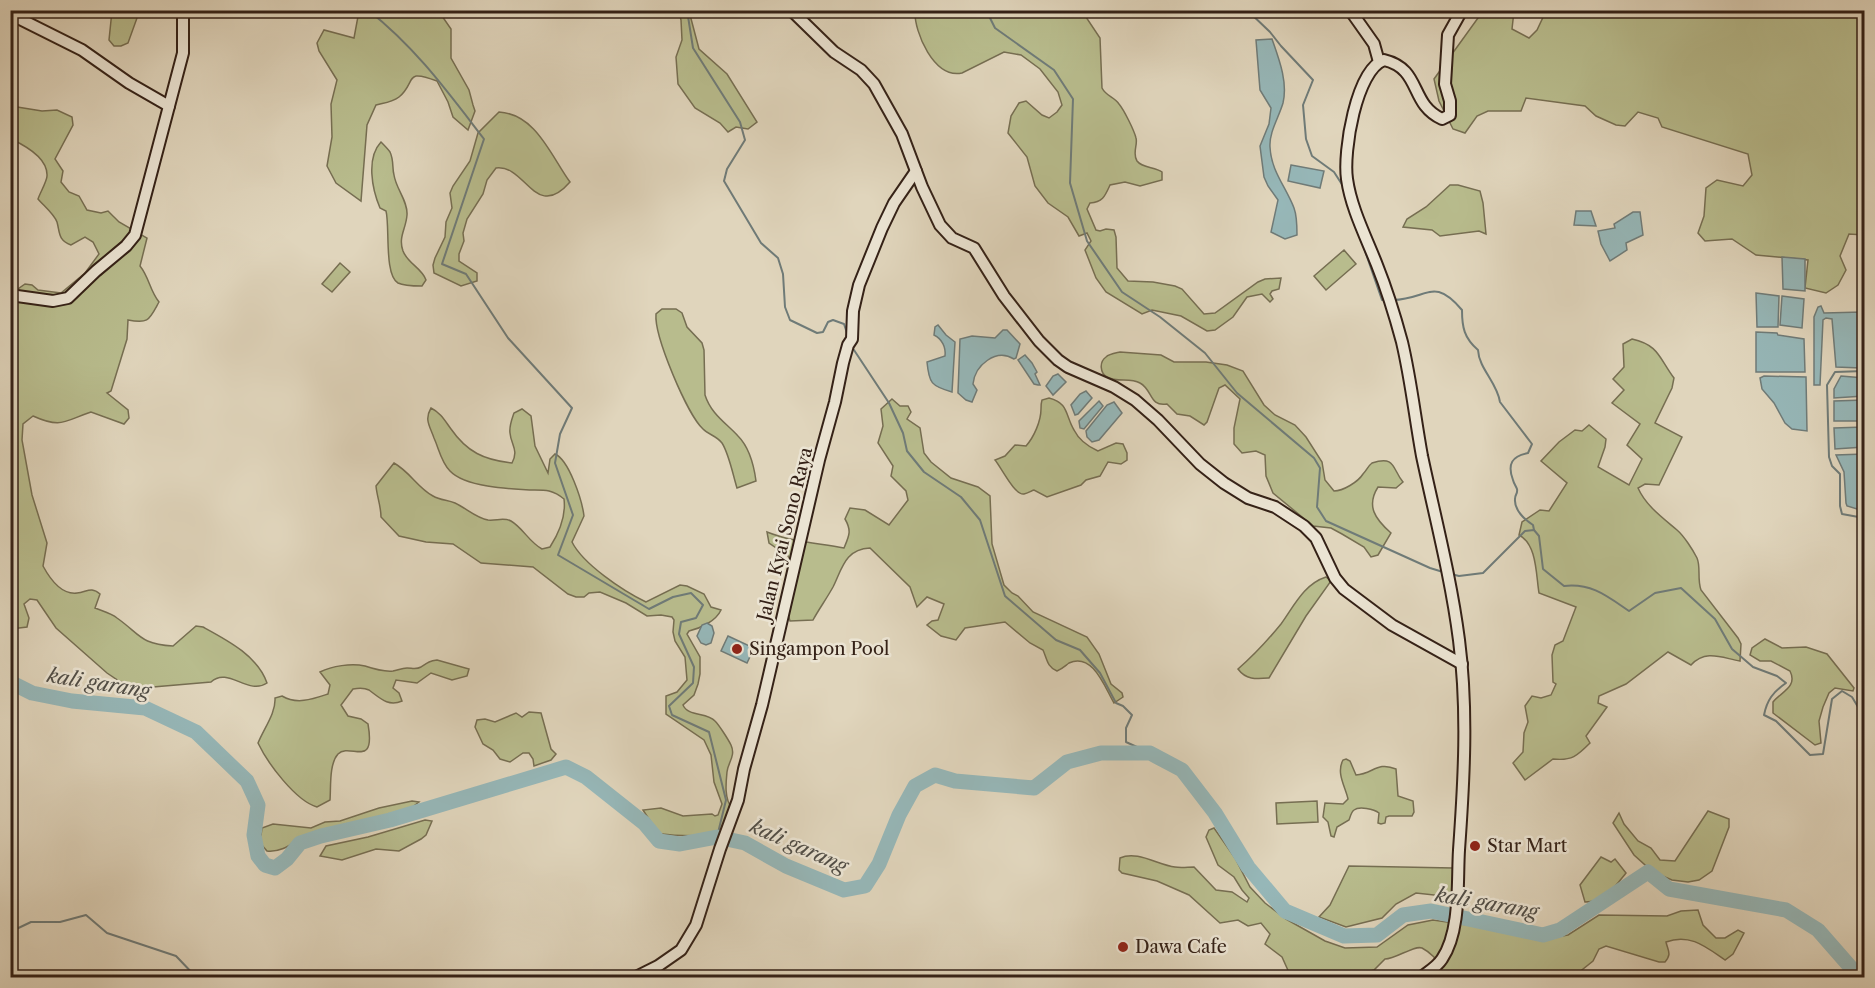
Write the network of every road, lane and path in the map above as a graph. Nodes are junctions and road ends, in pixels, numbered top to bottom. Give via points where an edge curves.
1 (183, 10) edge
2 (791, 10) edge
3 (1350, 10) edge
4 (1462, 10) edge
5 (10, 14) edge
6 (1379, 62) junction
7 (169, 106) junction
8 (916, 171) junction
9 (10, 295) edge
10 (1462, 664) junction
11 (634, 978) edge
12 (1420, 978) edge

1 - 7 street via 183,54
2 - 8 street via 874,84 902,134
3 - 6 street via 1374,44
4 - 6 street via 1449,35 1445,84 1451,110 1446,118 1437,117 1422,104 1404,69 1388,61
5 - 7 street via 82,50
6 - 10 street via 1360,92 1350,123 1346,165 1351,197 1390,301 1407,365
7 - 9 street via 138,226 126,246 68,298 53,301
8 - 10 street via 940,225 952,238 974,248 1004,296 1058,360 1135,400 1224,483 1248,498 1275,507 1304,526 1316,538 1344,590 1392,625
8 - 11 street, Jalan Kyai Sono Raya via 894,203 862,274 850,342 736,809 696,925 674,956
10 - 12 street via 1465,763 1456,908 1443,958

